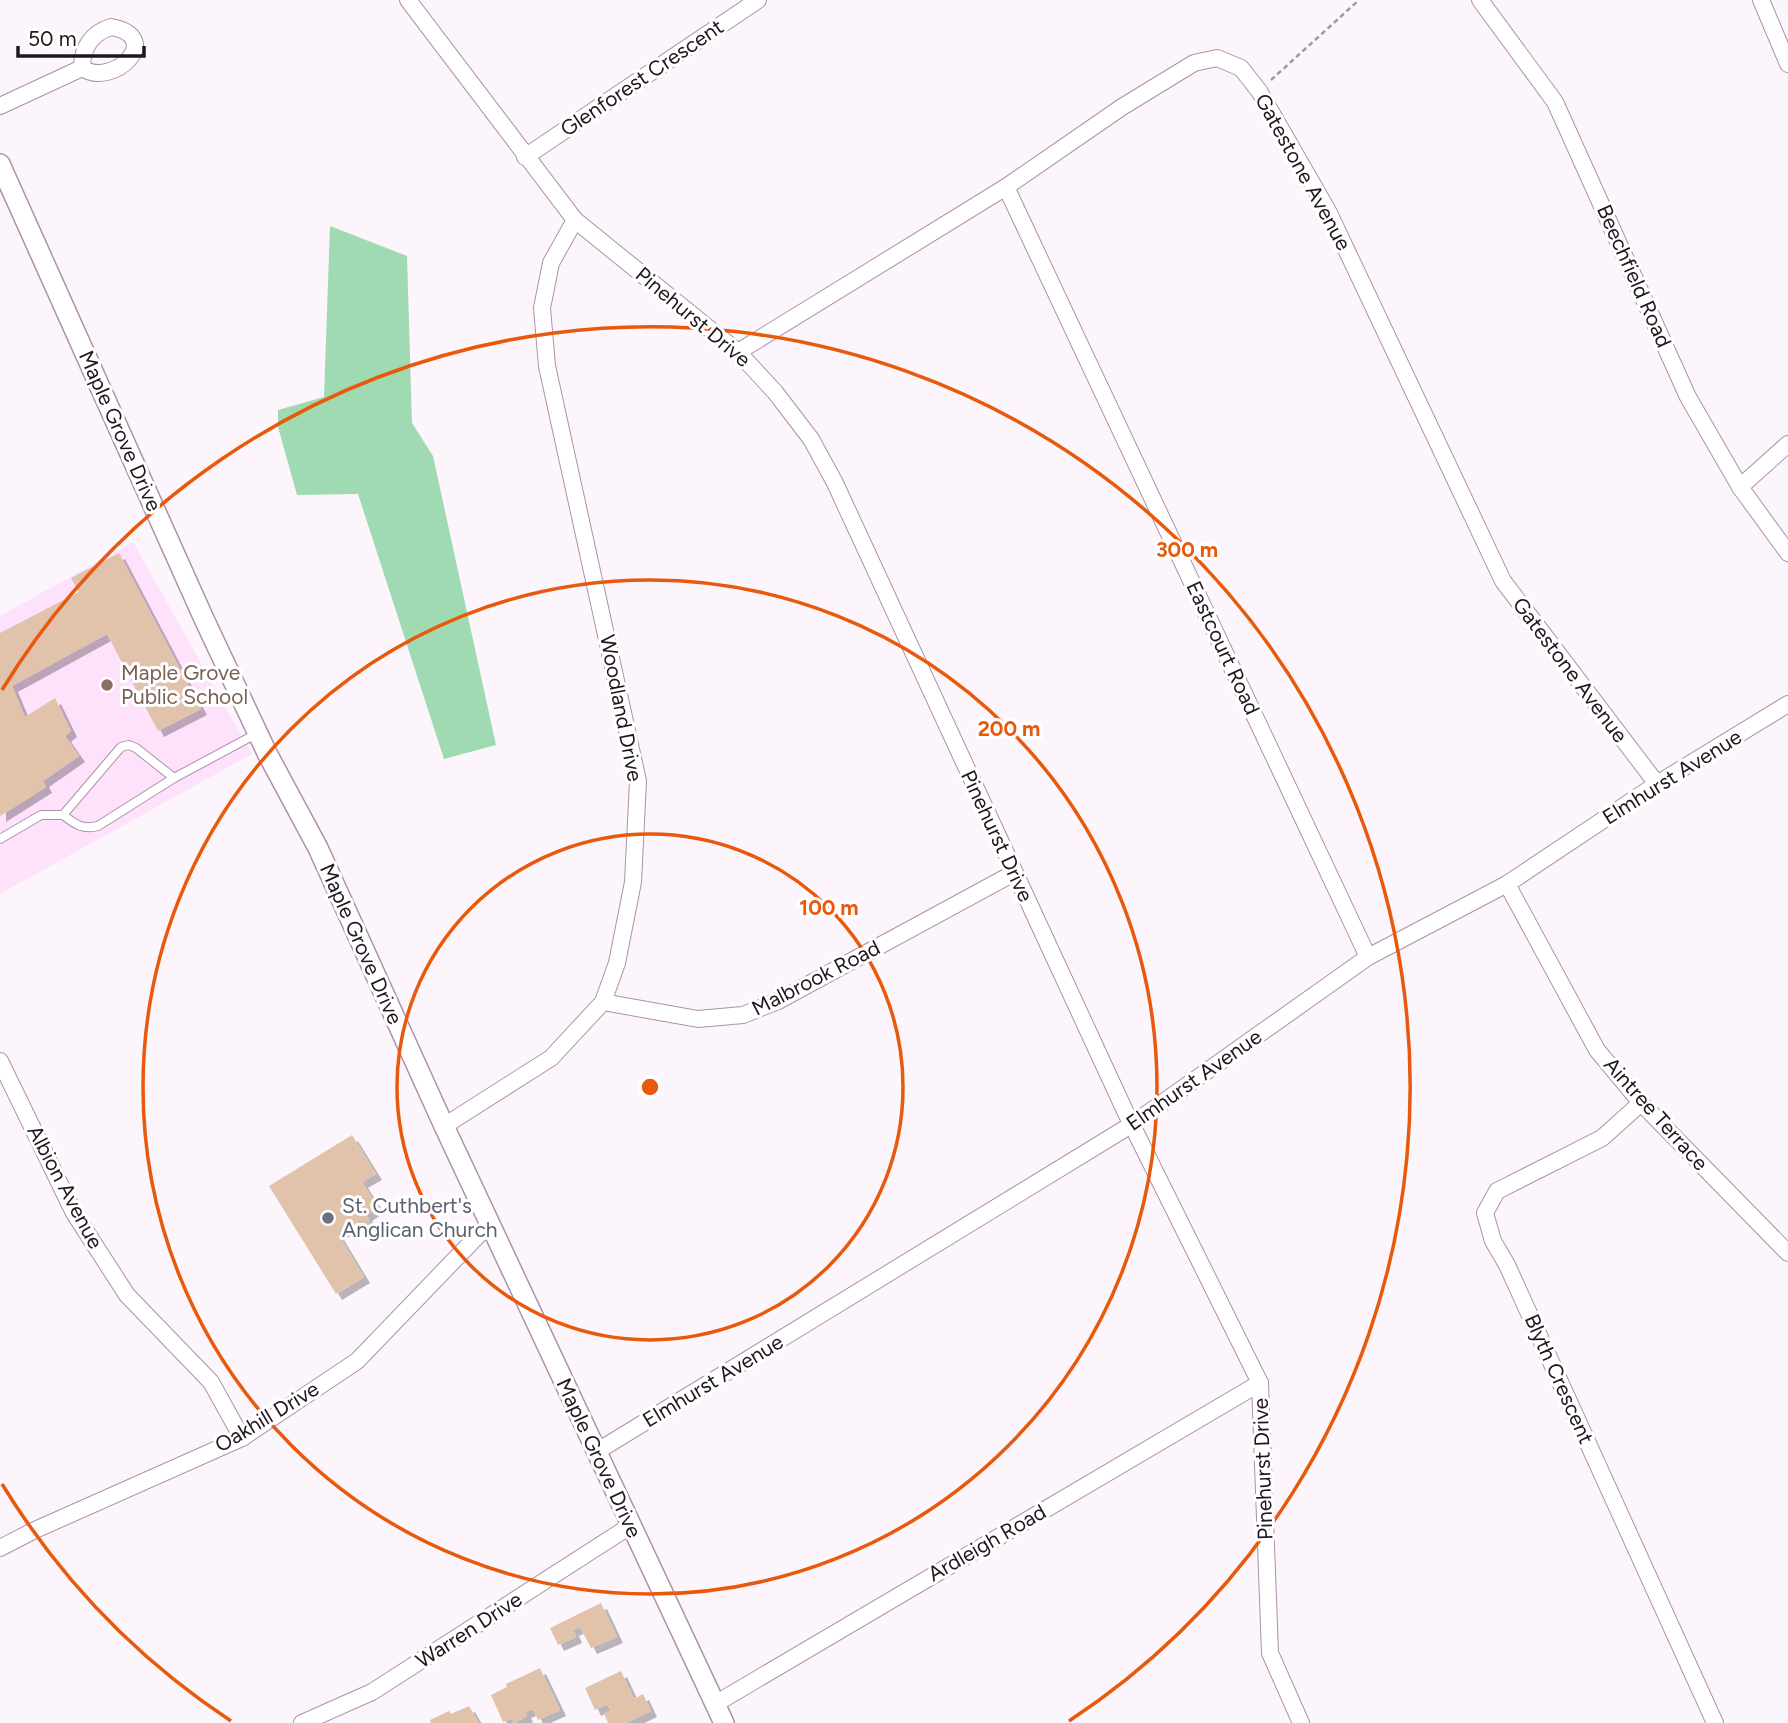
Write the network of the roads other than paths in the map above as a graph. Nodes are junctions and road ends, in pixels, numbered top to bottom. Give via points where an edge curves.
1 (408, 0) edge
2 (758, 0) edge
3 (1480, 0) edge
4 (1761, 0) edge
5 (1788, 64) edge
6 (82, 68) dead end
7 (0, 106) edge
8 (525, 157) junction
9 (0, 164) edge
10 (1006, 187) junction
11 (575, 220) junction
12 (738, 352) junction
13 (1788, 444) edge
14 (1740, 487) junction
15 (1788, 553) edge
16 (1788, 704) edge
17 (258, 733) junction
18 (174, 778) junction
19 (1657, 784) junction
20 (63, 815) junction
21 (0, 839) edge
22 (1014, 873) junction
23 (1507, 884) junction
24 (1368, 957) junction
25 (603, 1002) junction
26 (0, 1061) edge
27 (1641, 1103) junction
28 (1131, 1125) junction
29 (444, 1126) junction
30 (490, 1223) junction
31 (1788, 1253) edge
32 (1260, 1383) junction
33 (242, 1438) junction
34 (596, 1452) junction
35 (629, 1526) junction
36 (0, 1548) edge
37 (715, 1704) junction
38 (302, 1723) edge
39 (724, 1723) edge
40 (1301, 1723) edge
41 (1715, 1723) edge

1 - 8 street, Pinehurst Drive
2 - 8 street, Glenforest Crescent
3 - 14 street, Beechfield Road via 1555,102 1688,397
4 - 5 street
6 - 7 street
8 - 11 street, Pinehurst Drive
9 - 17 street, Maple Grove Drive
10 - 12 street, Gatestone Avenue
10 - 19 street, Gatestone Avenue via 1194,63 1217,58 1241,68 1259,91 1328,212 1503,581
10 - 24 street, Eastcourt Road
11 - 12 street, Pinehurst Drive
11 - 25 street, Woodland Drive via 551,262 542,308 547,366 638,781 633,882 618,962
12 - 22 street, Pinehurst Drive via 811,439 835,483
13 - 14 street
14 - 15 street, Beechfield Road
16 - 19 street, Elmhurst Avenue
17 - 18 lane
17 - 29 street, Maple Grove Drive via 318,848
18 - 20 lane via 98,826 79,827
18 - 20 lane via 136,748 121,747
19 - 23 street, Elmhurst Avenue
20 - 21 lane via 41,815
22 - 25 street, Malbrook Road via 778,1001 743,1015 698,1019
22 - 28 street, Pinehurst Drive
23 - 24 street, Elmhurst Avenue
23 - 27 street, Aintree Terrace via 1597,1049
24 - 28 street, Elmhurst Avenue
25 - 29 street, Woodland Drive via 551,1058
26 - 33 street, Albion Avenue via 74,1213 127,1296 211,1382
27 - 31 street, Aintree Terrace
27 - 41 street, Blyth Crescent via 1601,1138 1497,1191 1485,1213 1493,1241
28 - 32 street, Pinehurst Drive
28 - 34 street, Elmhurst Avenue
29 - 30 street, Maple Grove Drive
30 - 33 street, Oakhill Drive via 357,1361
30 - 34 street, Maple Grove Drive
32 - 37 street, Ardleigh Road
32 - 40 street, Pinehurst Drive via 1270,1653
33 - 36 street, Oakhill Drive
34 - 35 street, Maple Grove Drive
35 - 37 street, Maple Grove Drive
35 - 38 street, Warren Drive via 372,1692
37 - 39 street, Maple Grove Drive

